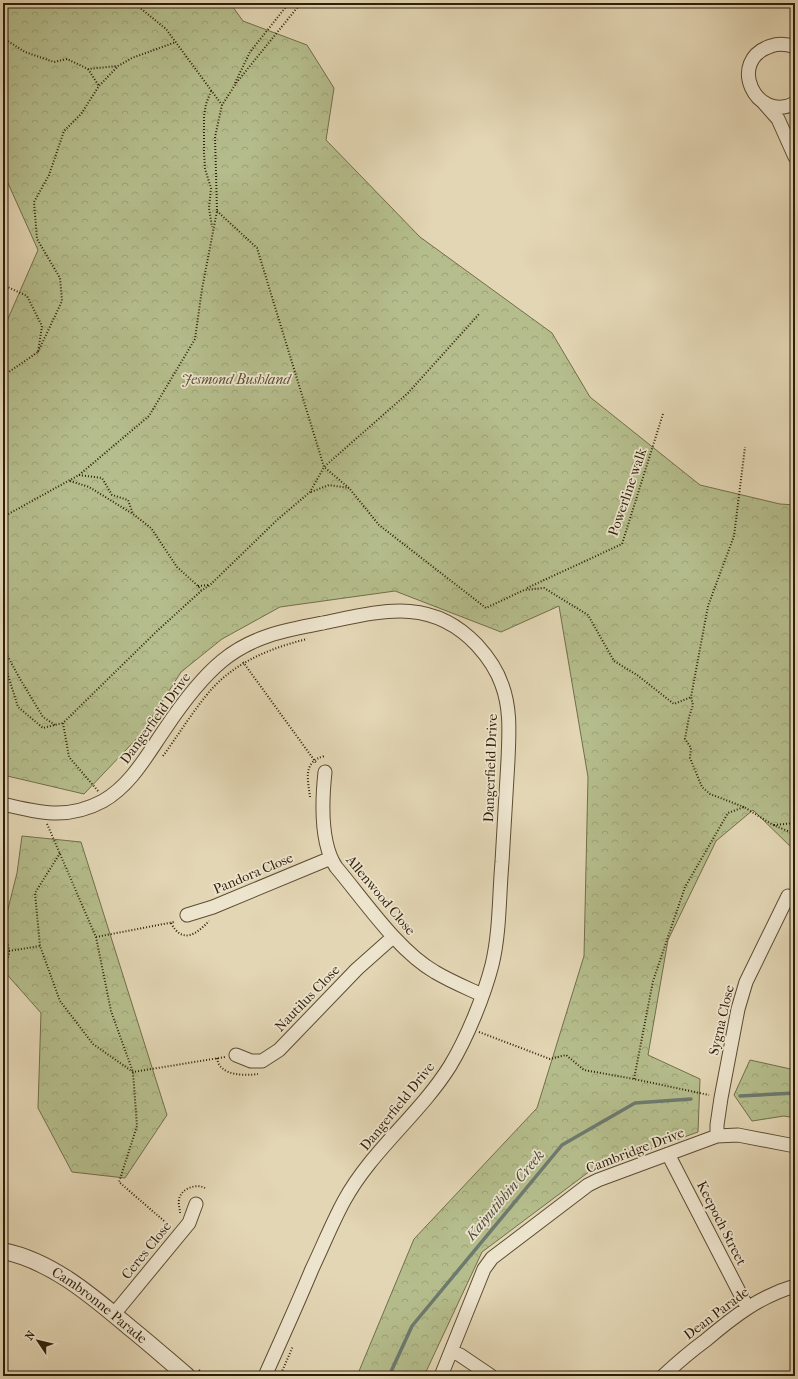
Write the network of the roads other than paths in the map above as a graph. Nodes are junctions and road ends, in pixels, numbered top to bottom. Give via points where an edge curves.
1 (795, 47) edge
2 (763, 102) junction
3 (795, 103) edge
4 (795, 157) edge
5 (325, 772) dead end
6 (3, 804) edge
7 (331, 858) junction
8 (788, 896) dead end
9 (188, 915) dead end
10 (394, 937) junction
11 (482, 995) junction
12 (236, 1055) road end
13 (717, 1136) junction
14 (795, 1146) edge
15 (668, 1154) junction
16 (196, 1204) dead end
17 (3, 1251) edge
18 (795, 1286) edge
19 (747, 1307) junction
20 (114, 1314) junction
21 (451, 1351) junction
22 (260, 1373) edge
23 (187, 1376) edge
24 (442, 1376) edge
25 (491, 1376) edge
26 (663, 1376) edge

1 - 2 street via 783,44 767,47 750,63 750,85 755,95
2 - 3 street via 781,107
2 - 4 street via 778,119
5 - 7 street, Allenwood Close via 322,799 324,830
6 - 11 street, Dangerfield Drive via 44,813 73,812 106,800 139,768 198,684 223,660 256,639 276,632 377,612 397,610 426,613 466,634 486,655 504,688 508,712 506,801 497,929 492,963
7 - 9 street, Pandora Close
7 - 10 street, Allenwood Close
8 - 13 street, Sygna Close via 746,982 721,1098 716,1125
10 - 11 street, Allenwood Close via 434,972
10 - 12 street, Nautilus Close via 357,969 279,1050 262,1061 251,1061
11 - 22 street, Dangerfield Drive via 475,1030 465,1038 450,1066 429,1096 365,1170 345,1198
13 - 14 street, Cambridge Drive via 738,1135
13 - 15 street, Cambridge Drive
15 - 19 street, Keepoch Street
15 - 21 street, Cambridge Drive via 588,1185 492,1258 484,1269
16 - 20 street, Ceres Close via 188,1223 173,1229
17 - 20 street, Cambronne Parade via 36,1262 71,1280
18 - 19 street, Dean Parade
19 - 26 street, Dean Parade
20 - 23 street, Cambronne Parade
21 - 24 street, Cambridge Drive
21 - 25 street

